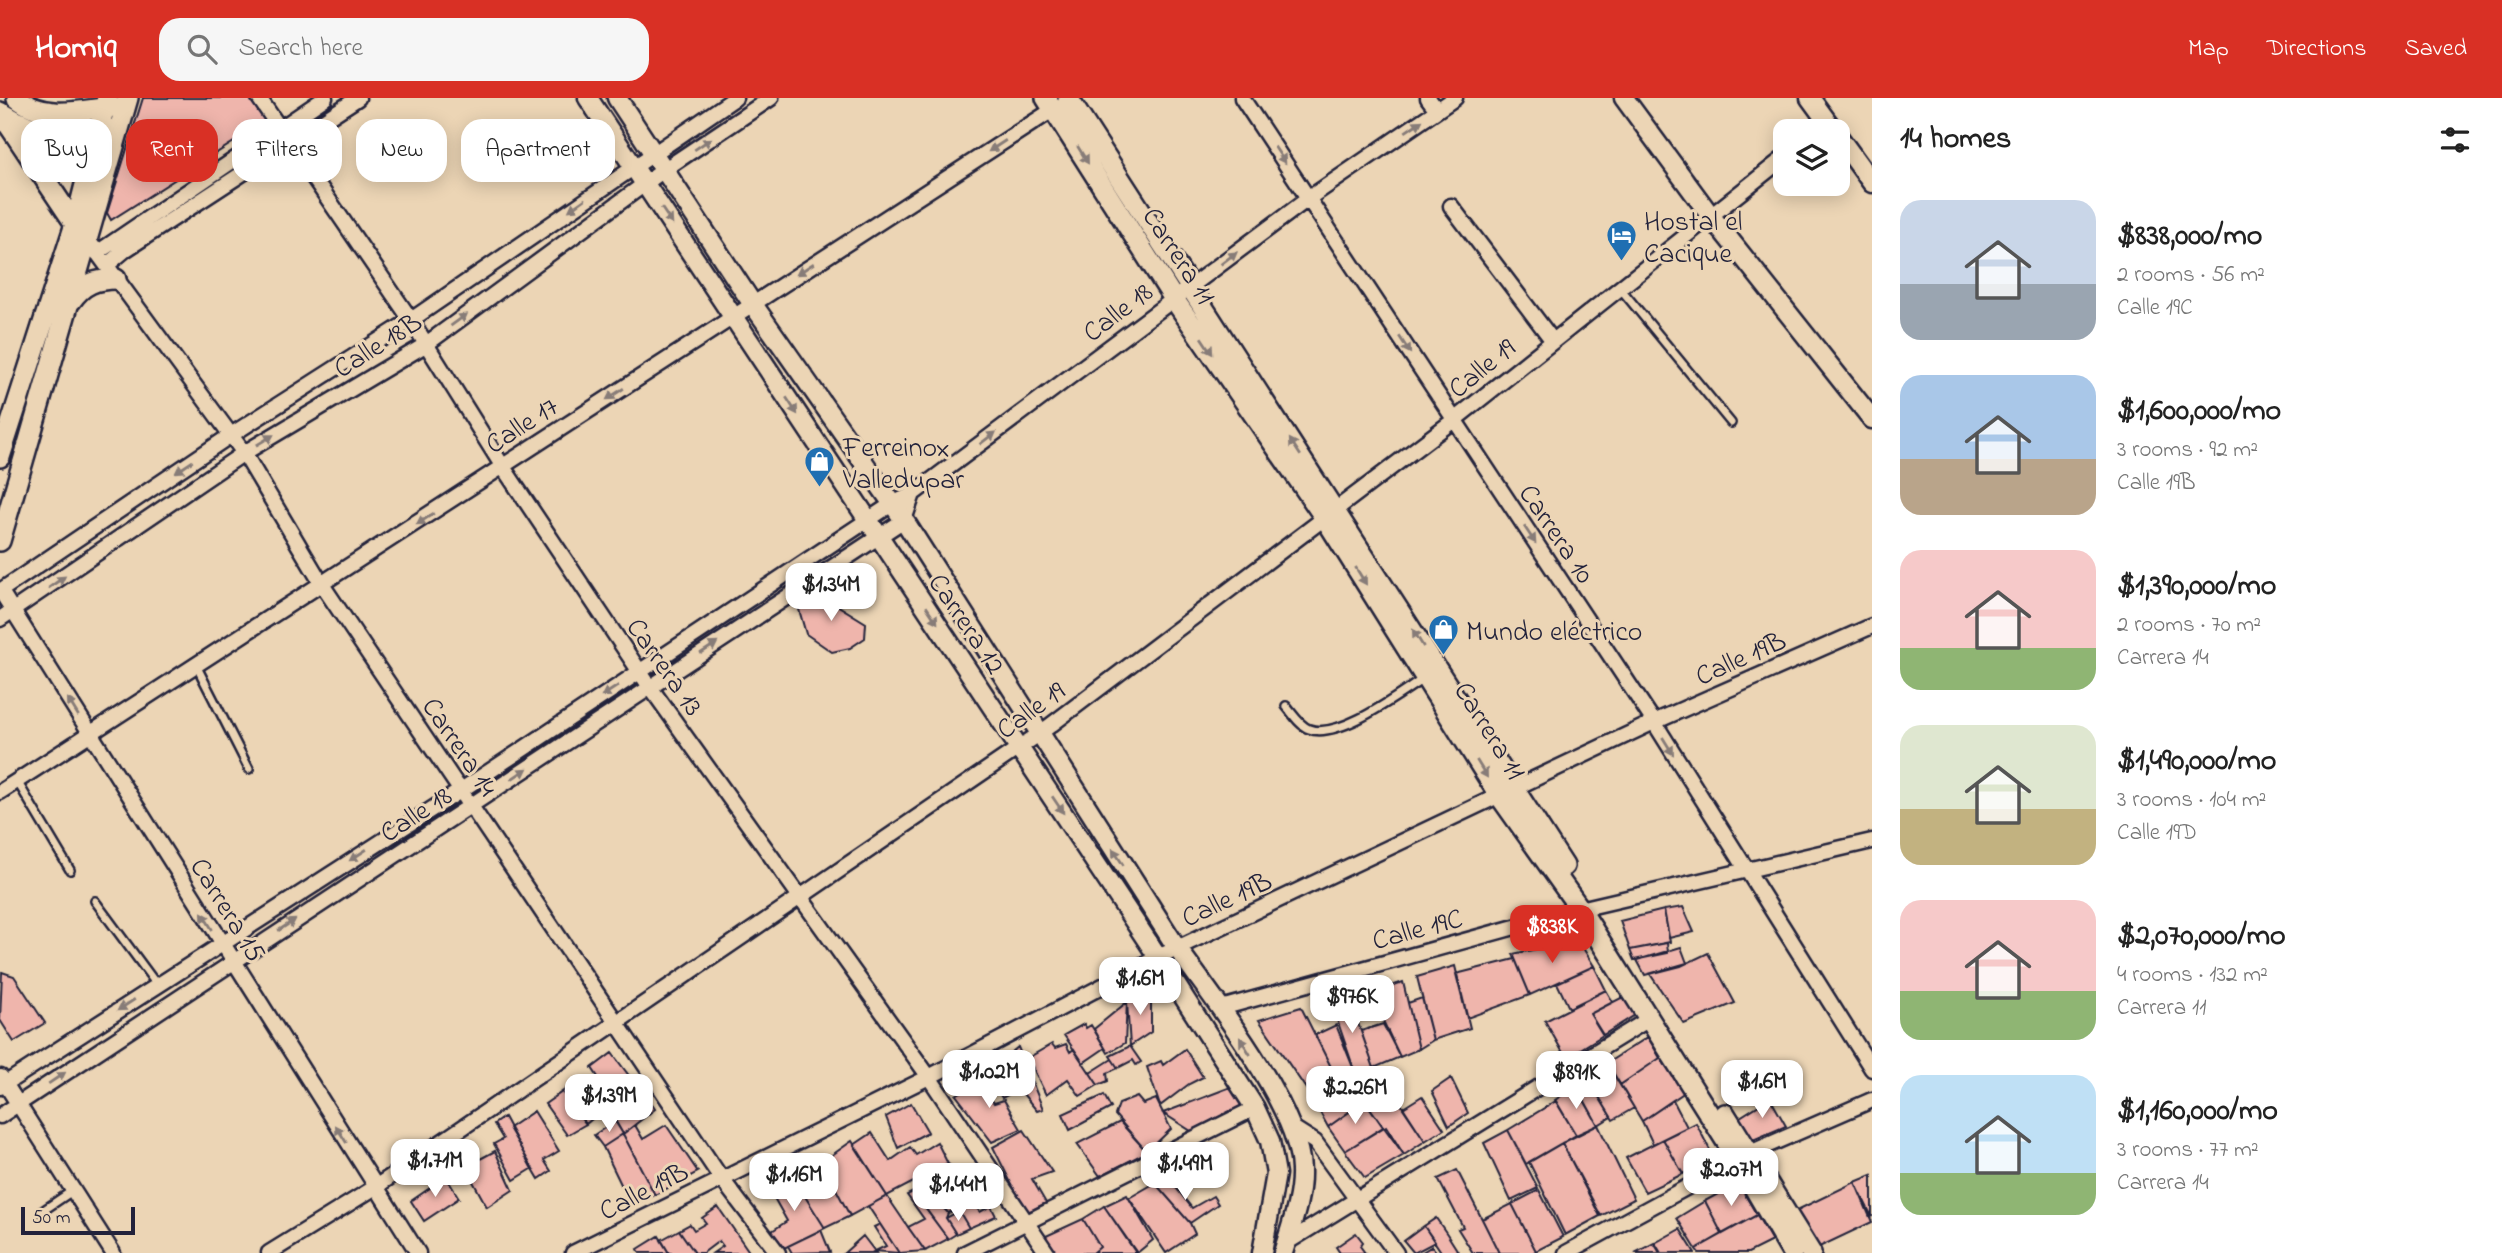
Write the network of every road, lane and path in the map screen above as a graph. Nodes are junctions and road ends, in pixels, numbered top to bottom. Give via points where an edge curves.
1 (16, 98) edge
2 (259, 98) edge
3 (325, 98) edge
4 (358, 98) edge
5 (588, 98) edge
6 (617, 98) edge
7 (735, 98) edge
8 (771, 98) edge
9 (1242, 98) edge
10 (1455, 98) edge
11 (1624, 98) edge
12 (1810, 98) edge
13 (1061, 100) edge
14 (116, 103) edge
15 (714, 104) edge
16 (1432, 104) edge
17 (0, 112) edge
18 (105, 119) edge
19 (273, 119) edge
20 (294, 119) edge
21 (326, 119) edge
22 (1822, 119) edge
23 (21, 125) edge
24 (118, 127) junction
25 (112, 128) edge
26 (653, 152) junction
27 (1850, 154) edge
28 (232, 159) edge
29 (1855, 159) junction
30 (632, 166) junction
31 (1773, 166) edge
32 (665, 169) junction
33 (1872, 169) edge
34 (232, 180) edge
35 (85, 182) edge
36 (315, 182) edge
37 (1872, 183) edge
38 (646, 185) junction
39 (1308, 198) junction
40 (1451, 206) dead end
41 (1710, 215) junction
42 (75, 225) junction
43 (93, 247) junction
44 (111, 272) junction
45 (1620, 287) junction
46 (1182, 293) junction
47 (70, 301) junction
48 (751, 303) junction
49 (734, 316) junction
50 (411, 320) junction
51 (1553, 341) junction
52 (425, 345) junction
53 (1872, 419) edge
54 (1454, 420) junction
55 (1731, 423) dead end
56 (231, 435) junction
57 (244, 453) junction
58 (0, 457) edge
59 (503, 467) junction
60 (913, 494) junction
61 (892, 504) junction
62 (1331, 514) junction
63 (904, 520) junction
64 (866, 521) junction
65 (879, 536) junction
66 (0, 541) edge
67 (323, 586) junction
68 (0, 590) edge
69 (14, 611) junction
70 (0, 619) edge
71 (1872, 626) edge
72 (197, 667) junction
73 (639, 672) junction
74 (1432, 674) junction
75 (650, 687) junction
76 (1286, 706) dead end
77 (1654, 722) junction
78 (90, 734) junction
79 (1039, 734) junction
80 (1020, 748) junction
81 (249, 769) dead end
82 (6, 786) edge
83 (460, 790) junction
84 (1506, 791) junction
85 (472, 806) junction
86 (1872, 841) edge
87 (1744, 869) junction
88 (70, 870) dead end
89 (801, 896) junction
90 (95, 901) dead end
91 (1585, 908) junction
92 (221, 943) junction
93 (1177, 948) junction
94 (1158, 957) junction
95 (232, 961) junction
96 (157, 985) junction
97 (1221, 1008) junction
98 (1649, 1019) junction
99 (615, 1021) junction
100 (1872, 1069) edge
101 (929, 1077) junction
102 (2, 1082) edge
103 (1872, 1100) edge
104 (16, 1105) junction
105 (1255, 1108) junction
106 (0, 1116) edge
107 (1293, 1128) junction
108 (1744, 1156) junction
109 (721, 1178) junction
110 (374, 1188) junction
111 (72, 1191) junction
112 (1359, 1200) junction
113 (41, 1212) dead end
114 (1028, 1223) junction
115 (1285, 1248) edge
116 (113, 1253) edge
117 (269, 1253) edge
118 (418, 1253) edge
119 (573, 1253) edge
120 (778, 1253) edge
121 (965, 1253) edge
122 (1047, 1253) edge
123 (1262, 1253) edge
124 (1396, 1253) edge
125 (1566, 1253) edge
126 (1792, 1253) edge
127 (1811, 1253) edge

1 - 14 main road via 55,113
2 - 19 street, Carrera 13
3 - 20 street
4 - 21 street
5 - 30 street, Carrera 12
6 - 26 street, Carrera 12
7 - 15 street, Calle 18B
32 -> 8 street, Calle 18B
9 -> 39 street, Carrera 10
10 - 16 street, Calle 18
11 - 41 street
12 - 22 street
13 - 46 main road, Carrera 11
13 -> 48 street, Calle 17
14 - 18 main road
14 - 24 main road
15 - 26 street, Calle 18B
39 -> 16 street, Calle 18
17 - 23 main road
17 - 42 main road
24 - 25 main road
24 - 43 main road
26 - 30 street, Calle 18B
26 - 32 street, Carrera 12
27 - 29 street
28 - 43 street
29 - 33 street
29 - 37 street
30 - 38 street, Carrera 12
30 -> 50 street, Calle 18B
31 - 41 street, Calle 19
32 - 38 street, Calle 18B
32 - 48 street, Carrera 12
34 - 44 street via 125,250
35 - 42 main road
36 - 50 street, Carrera 13
38 -> 49 street, Carrera 12
52 -> 38 street, Calle 18B
46 -> 39 street, Calle 18
39 -> 54 street, Carrera 10
40 - 51 street
41 - 45 street, Calle 19
41 - 53 street
42 - 58 main road
43 - 44 street, Carrera 14
43 - 47 main road
44 - 47 main road via 78,290
44 - 56 street, Carrera 14
45 - 51 street, Calle 19
45 - 55 lane
60 -> 46 street, Calle 18
46 - 62 main road, Carrera 11
47 - 66 main road
48 - 49 street, Calle 17
48 - 61 street, Carrera 12
49 -> 59 street, Calle 17
49 -> 64 street, Carrera 12
50 - 52 street, Carrera 13
50 - 56 street, Calle 18B
51 - 54 street, Calle 19
57 -> 52 street, Calle 18B
52 - 59 street, Carrera 13
54 - 62 street, Calle 19
54 -> 77 street, Carrera 10
56 - 57 street, Carrera 14
56 -> 68 street, Calle 18B
57 - 67 street, Carrera 14
69 -> 57 street, Calle 18B
59 -> 67 street, Calle 17
59 - 73 street, Carrera 13
60 - 61 street, Calle 18
60 - 63 street
61 - 63 street, Carrera 12
61 - 64 street, Calle 18
62 - 74 main road, Carrera 11
62 - 79 street, Calle 19
63 - 65 street, Calle 18
63 - 79 street, Carrera 12
64 - 65 street, Carrera 12
64 - 73 street, Calle 18
75 -> 65 street, Calle 18
65 -> 80 street, Carrera 12
67 - 72 street, Calle 17
67 - 83 street, Carrera 14
68 - 69 street, Carrera 15
69 - 70 street, Calle 18B
78 -> 69 street, Carrera 15
71 - 77 street, Calle 19B
72 - 78 street, Calle 17
72 - 81 lane
73 - 75 street, Carrera 13
73 -> 83 street, Calle 18
74 - 76 lane via 1357,719 1325,731 1304,727
74 - 84 main road, Carrera 11
85 -> 75 street, Calle 18
75 - 89 street, Carrera 13
77 - 84 street, Calle 19B
77 -> 87 street, Carrera 10
78 - 82 street, Calle 17
92 -> 78 street, Carrera 15
79 - 80 street, Calle 19
93 -> 79 street, Carrera 12
80 - 89 street, Calle 19
80 -> 94 street, Carrera 12
82 - 88 lane
83 - 85 street, Carrera 14
83 -> 92 street, Calle 18
84 - 91 main road, Carrera 11
84 - 93 street, Calle 19B
95 -> 85 street, Calle 18
85 - 99 street, Carrera 14
86 - 87 street, Calle 19C
87 - 91 street, Calle 19C
87 - 100 street, Carrera 10
89 - 99 street, Calle 19
89 - 101 street, Carrera 13
90 - 96 lane
91 - 97 street, Calle 19C
91 - 98 main road, Carrera 11
91 - 108 main road, Carrera 11
92 - 95 street, Carrera 15
92 - 96 street, Calle 18
93 - 94 street, Calle 19B
93 - 97 street, Carrera 12
94 - 101 street, Calle 19B
94 - 105 street, Carrera 12
104 -> 95 street, Calle 18
110 -> 95 street, Carrera 15
96 -> 102 street, Calle 18
107 -> 97 street, Carrera 12
98 - 108 main road, Carrera 11
98 - 112 street
99 - 109 street, Carrera 14
99 - 110 street, Calle 19
101 - 109 street, Calle 19B
101 - 114 street, Carrera 13
102 - 104 street
103 - 108 street
104 - 106 street, Calle 18
104 - 111 street
105 - 114 street
105 - 123 street, Carrera 12 via 1270,1141 1276,1174
107 - 112 street via 1315,1142
107 - 115 street, Carrera 12 via 1301,1181
108 - 125 street
108 - 126 main road, Carrera 11
108 - 127 main road, Carrera 11
109 - 119 street, Calle 19B
109 - 120 street, Carrera 14
110 - 117 street, Calle 19
110 - 118 street, Carrera 15
111 - 113 lane
111 - 116 street
112 - 115 street
112 - 124 street
114 - 121 street
114 - 122 street, Carrera 13

